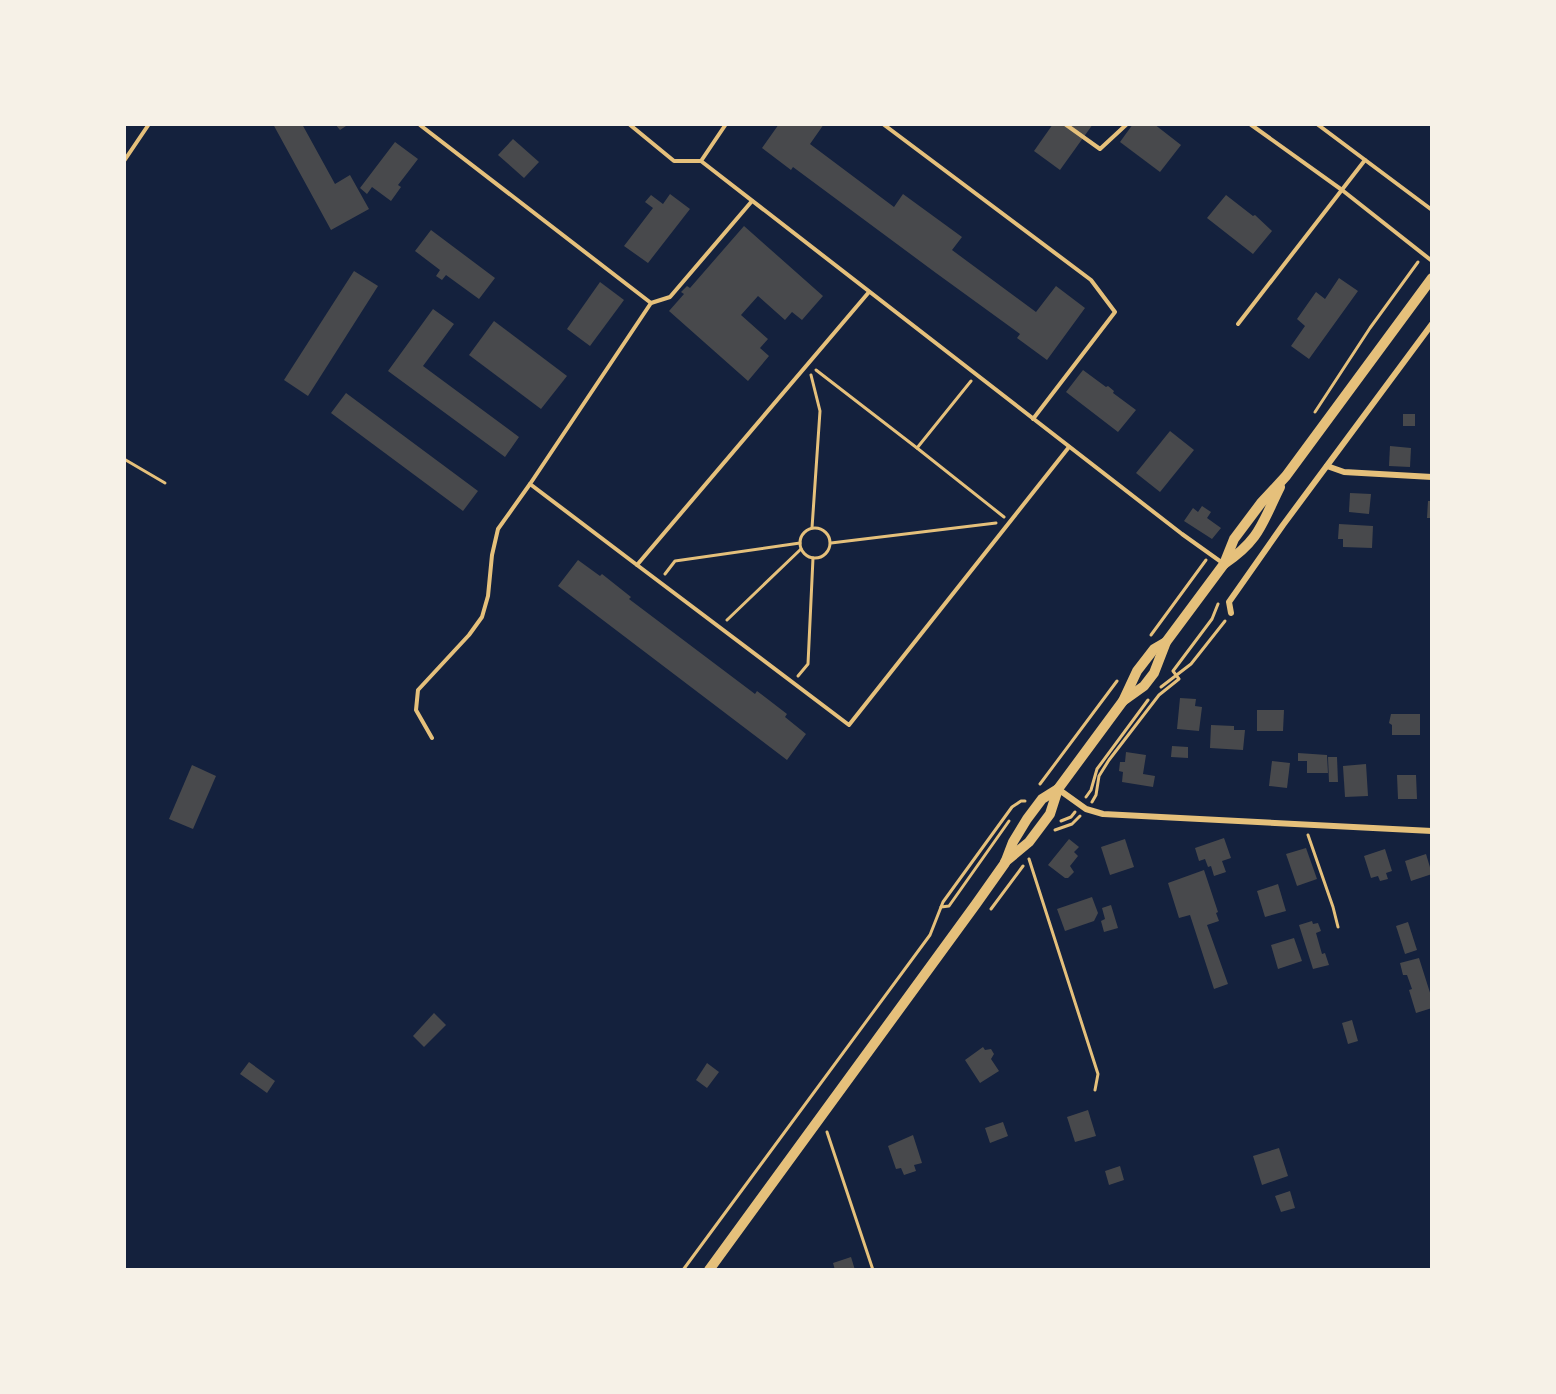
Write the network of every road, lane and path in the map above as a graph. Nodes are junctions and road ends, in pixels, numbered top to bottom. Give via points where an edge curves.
1 (149, 124) edge
2 (629, 124) edge
3 (726, 124) edge
4 (883, 124) edge
5 (1065, 124) edge
6 (1127, 124) edge
7 (1250, 124) edge
8 (1317, 124) edge
9 (420, 125) edge
10 (1365, 160) junction
11 (124, 161) edge
12 (701, 161) junction
13 (1342, 190) junction
14 (752, 201) junction
15 (1431, 210) edge
16 (1431, 261) edge
17 (1431, 278) edge
18 (869, 292) junction
19 (651, 303) junction
20 (1238, 324) dead end
21 (1431, 324) edge
22 (808, 363) junction
23 (976, 375) junction
24 (1034, 419) junction
25 (1069, 447) junction
26 (917, 448) junction
27 (124, 459) edge
28 (1327, 466) junction
29 (1431, 477) edge
30 (165, 483) dead end
31 (530, 484) junction
32 (1010, 522) junction
33 (812, 528) junction
34 (800, 543) junction
35 (831, 543) junction
36 (801, 549) junction
37 (813, 558) junction
38 (1224, 564) junction
39 (637, 565) junction
40 (658, 581) junction
41 (1222, 598) dead end
42 (1232, 613) dead end
43 (721, 629) junction
44 (793, 683) junction
45 (1075, 737) dead end
46 (432, 738) dead end
47 (1058, 789) junction
48 (1034, 792) dead end
49 (1027, 801) dead end
50 (1022, 809) dead end
51 (1086, 809) junction
52 (1012, 816) dead end
53 (1304, 825) junction
54 (1054, 830) dead end
55 (1431, 831) edge
56 (1029, 857) dead end
57 (1005, 863) junction
58 (1338, 927) dead end
59 (1095, 1090) dead end
60 (818, 1121) junction
61 (683, 1269) edge
62 (709, 1269) edge
63 (873, 1269) edge

1 - 11 lane
2 - 12 lane via 674,161
3 - 12 lane
4 - 24 lane via 1091,280 1115,312
5 - 6 lane via 1100,149
7 - 13 lane
8 - 10 lane
9 - 19 lane
10 - 13 lane
10 - 15 lane
12 - 14 lane
13 - 16 lane
13 - 20 lane
14 - 18 lane
14 - 19 lane via 670,297
17 - 38 main road via 1286,476 1234,539
18 - 22 lane
18 - 23 lane
19 - 31 lane
21 - 28 street
22 - 26 path
22 - 33 path via 820,411
22 - 39 lane
23 - 24 lane
23 - 26 path
24 - 25 lane
25 - 32 lane
25 - 38 lane
26 - 32 path
27 - 30 path
28 - 29 street via 1344,472
28 - 42 street via 1229,602
31 - 39 lane
31 - 46 lane via 498,529 482,616 418,690 416,710
32 - 35 path
32 - 44 lane via 849,725
33 - 34 path
33 - 35 path via 825,531
34 - 36 path
34 - 40 path via 675,561
35 - 37 path via 827,553
36 - 37 path
36 - 43 path
37 - 44 path via 808,664
38 - 47 main road via 1166,642 1154,649 1137,671 1123,701
39 - 40 lane
40 - 43 lane
41 - 51 path via 1212,619 1173,671 1179,679 1159,695 1109,760 1099,776 1096,795
43 - 44 lane
45 - 48 path
47 - 51 street
47 - 57 main road via 1050,814 1029,842
47 - 57 main road via 1042,799 1022,825
49 - 50 path
51 - 53 street via 1113,815
51 - 54 path via 1072,824
52 - 61 path via 949,906 941,907 930,935
53 - 55 street
53 - 58 path
56 - 59 path via 1098,1074
57 - 60 main road
60 - 62 main road
60 - 63 path via 826,1131

